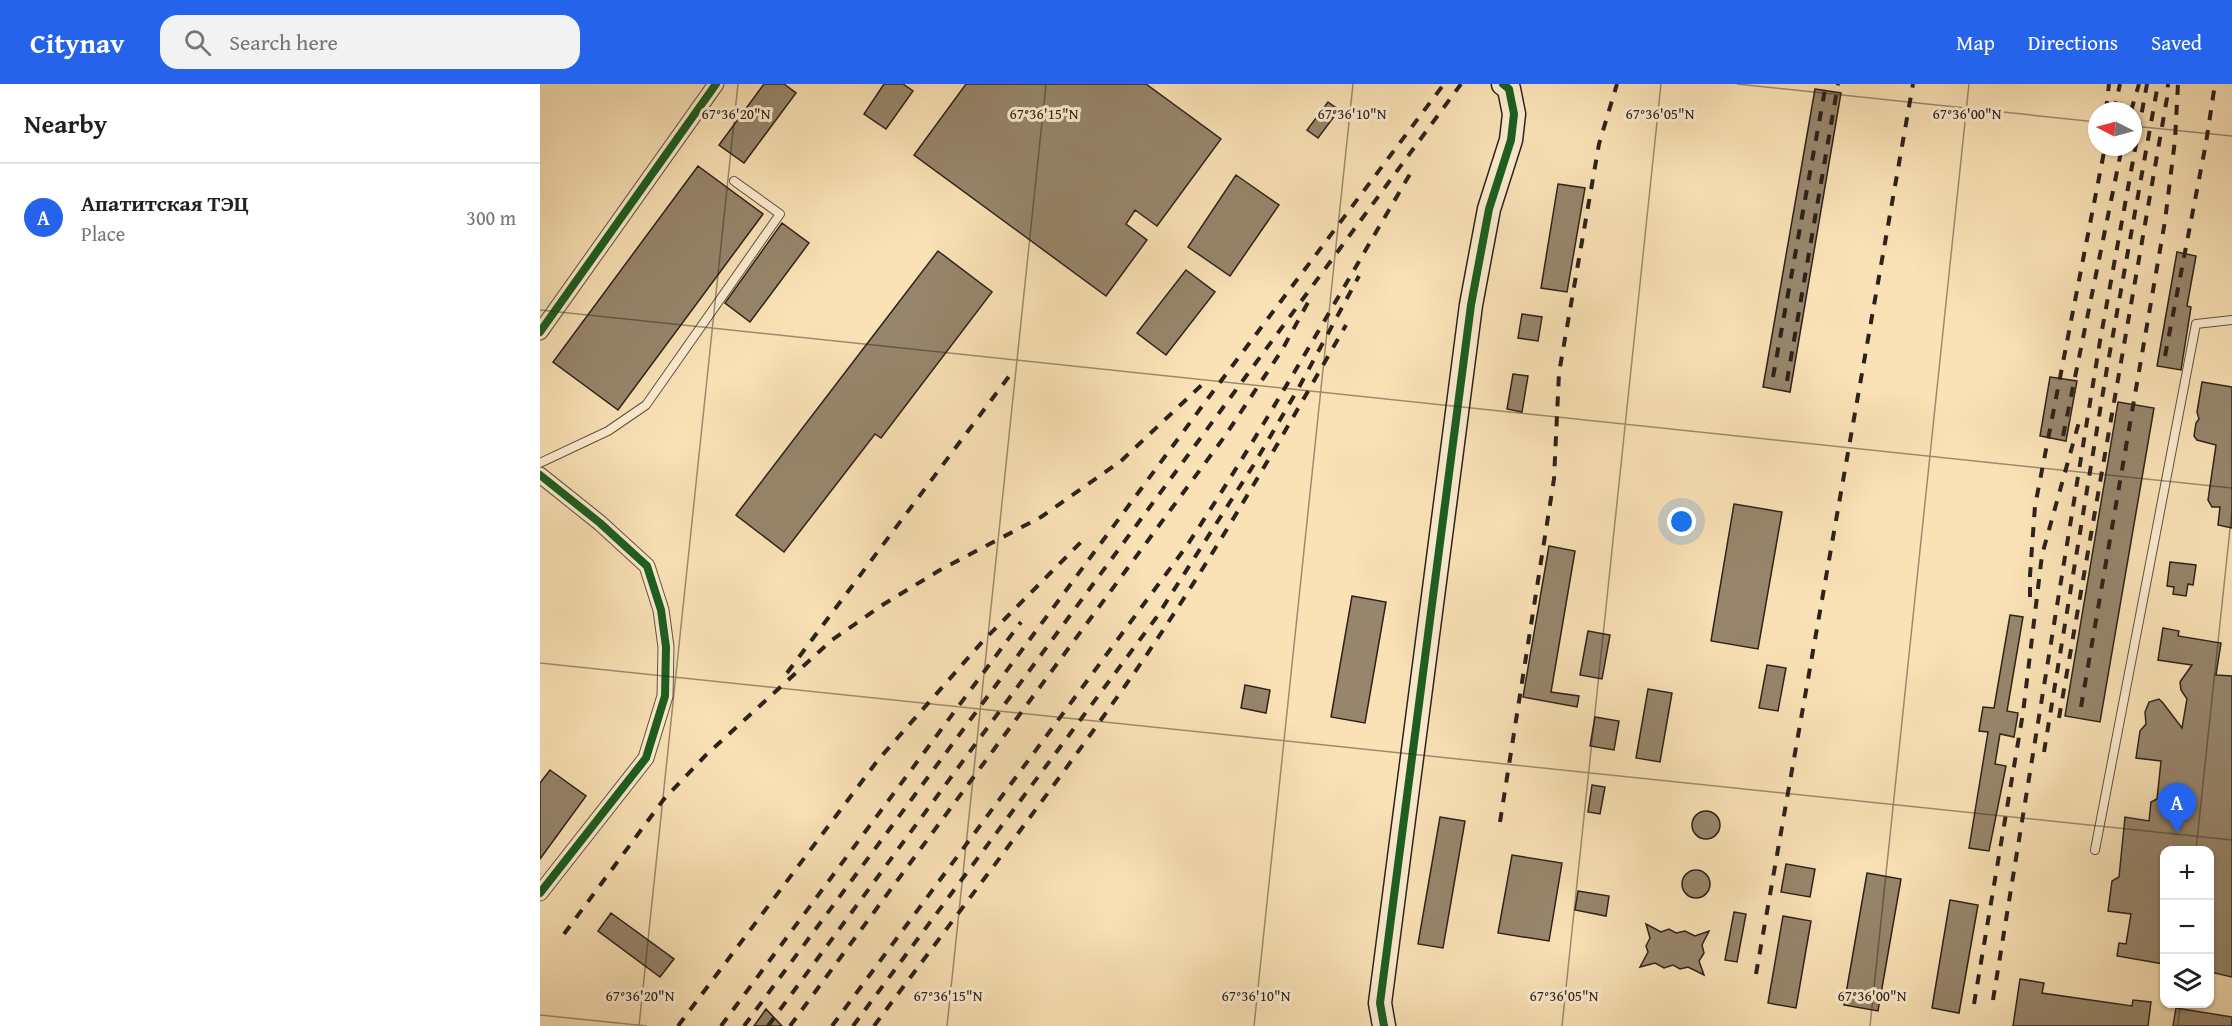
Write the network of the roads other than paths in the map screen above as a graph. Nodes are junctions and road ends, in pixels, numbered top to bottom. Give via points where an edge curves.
1 (716, 84) edge
2 (1503, 84) edge
3 (734, 181) dead end
4 (2232, 320) edge
5 (540, 333) edge
6 (540, 464) edge
7 (540, 475) edge
8 (2095, 850) dead end
9 (540, 893) edge
10 (1384, 1026) edge

1 - 5 street
2 - 10 street via 1509,89 1514,114 1511,140 1489,209 1471,305 1380,1003
3 - 6 lane via 780,214 645,405 608,431
4 - 8 lane via 2196,324
7 - 9 street via 600,522 647,566 661,610 666,647 665,696 646,758

